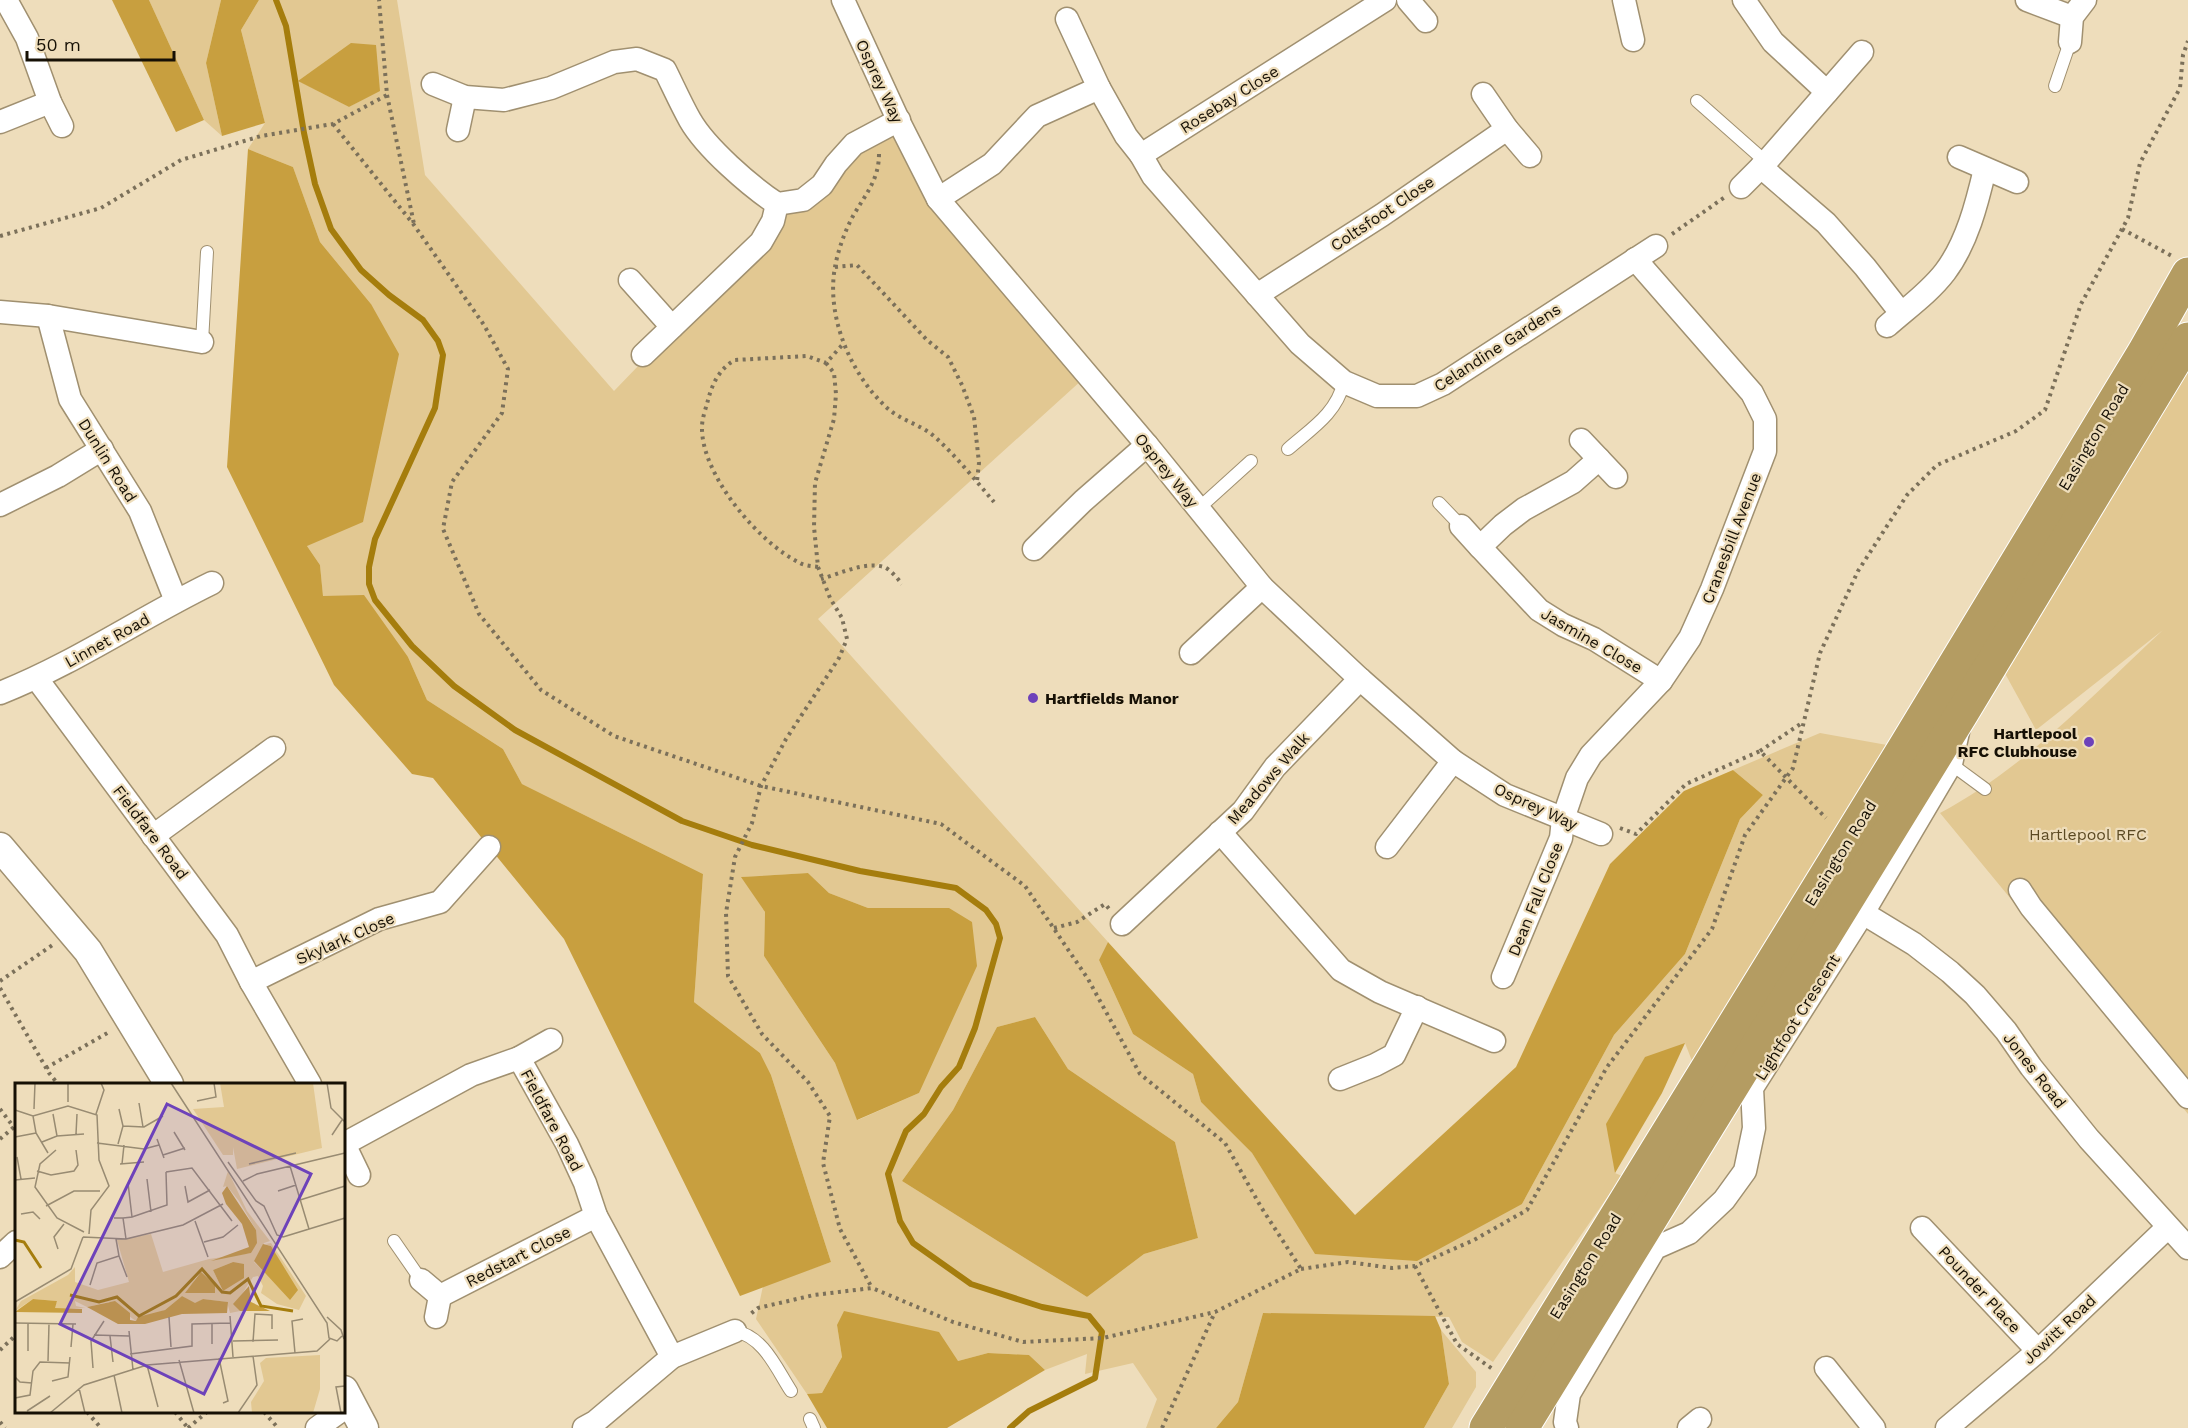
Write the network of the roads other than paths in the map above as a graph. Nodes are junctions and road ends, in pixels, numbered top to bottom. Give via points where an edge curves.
1 (6, 0) edge
2 (843, 0) edge
3 (1385, 0) edge
4 (1408, 0) edge
5 (1624, 0) edge
6 (1744, 0) edge
7 (2027, 0) edge
8 (2078, 8) edge
9 (1067, 18) dead end
10 (1426, 21) dead end
11 (1633, 40) dead end
12 (2070, 42) joint
13 (1862, 52) dead end
14 (433, 84) dead end
15 (2055, 86) dead end
16 (1099, 88) junction
17 (1827, 92) junction
18 (1484, 94) dead end
19 (465, 97) junction
20 (1697, 101) dead end
21 (50, 102) junction
22 (899, 120) junction
23 (0, 122) edge
24 (63, 126) dead end
25 (1507, 129) junction
26 (458, 130) dead end
27 (1141, 155) junction
28 (1530, 156) dead end
29 (1959, 158) dead end
30 (1764, 164) junction
31 (1985, 169) junction
32 (2017, 182) dead end
33 (1741, 187) road end
34 (938, 199) junction
35 (777, 204) junction
36 (1656, 246) road end
37 (207, 252) dead end
38 (1635, 259) junction
39 (2183, 267) edge
40 (630, 280) dead end
41 (1257, 296) junction
42 (0, 312) edge
43 (48, 316) junction
44 (672, 327) junction
45 (2188, 339) edge
46 (202, 342) joint
47 (643, 355) dead end
48 (1344, 382) junction
49 (1581, 440) dead end
50 (1147, 445) junction
51 (102, 449) junction
52 (1288, 449) dead end
53 (1599, 459) junction
54 (1251, 461) dead end
55 (1616, 477) dead end
56 (1439, 502) dead end
57 (0, 505) edge
58 (1198, 509) junction
59 (1461, 526) joint
60 (1480, 547) junction
61 (1034, 549) dead end
62 (212, 583) dead end
63 (1262, 587) junction
64 (176, 601) junction
65 (1191, 653) dead end
66 (37, 679) junction
67 (1360, 679) junction
68 (1661, 681) junction
69 (0, 693) edge
70 (1962, 712) junction
71 (274, 748) dead end
72 (1453, 761) junction
73 (1951, 764) junction
74 (1985, 789) dead end
75 (1563, 819) junction
76 (1220, 832) junction
77 (1601, 834) road end
78 (153, 836) junction
79 (489, 847) dead end
80 (1387, 847) dead end
81 (3, 855) edge
82 (2020, 890) dead end
83 (1863, 913) junction
84 (1122, 924) road end
85 (1503, 977) dead end
86 (251, 982) junction
87 (1417, 1007) junction
88 (551, 1040) dead end
89 (1494, 1041) dead end
90 (519, 1058) junction
91 (1340, 1079) dead end
92 (168, 1083) edge
93 (309, 1083) edge
94 (2188, 1097) edge
95 (345, 1143) edge
96 (345, 1146) edge
97 (359, 1175) dead end
98 (596, 1216) junction
99 (2168, 1227) junction
100 (1922, 1228) dead end
101 (394, 1241) dead end
102 (15, 1243) edge
103 (2188, 1248) edge
104 (0, 1257) edge
105 (422, 1280) joint
106 (735, 1331) joint
107 (2038, 1351) junction
108 (672, 1357) junction
109 (1826, 1368) dead end
110 (791, 1391) dead end
111 (340, 1413) edge
112 (317, 1428) edge
113 (584, 1428) edge
114 (1486, 1428) edge
115 (1522, 1428) edge
116 (1567, 1428) edge
117 (1874, 1428) edge
118 (1947, 1428) edge

1 - 21 street via 27,38
2 - 22 street, Osprey Way
3 - 27 street, Rosebay Close
4 - 10 street
5 - 11 street
6 - 17 street via 1773,42
7 - 8 street
8 - 12 street
9 - 16 street
12 - 15 lane
13 - 17 street
14 - 19 street
16 - 27 street
16 - 34 street via 1037,116 992,164
17 - 30 street
18 - 25 street
19 - 26 street
19 - 35 street via 504,100 551,88 614,62 637,59 665,70 691,122 754,189
20 - 30 lane
21 - 23 street
21 - 24 street
22 - 34 street, Osprey Way
22 - 35 street via 854,144 822,185 804,200
25 - 28 street
25 - 41 street, Coltsfoot Close
27 - 41 street, Celandine Gardens via 1154,176
29 - 31 street
30 - 31 street via 1865,267 1894,319 1945,271 1969,225
30 - 33 street
31 - 32 street
34 - 50 street, Osprey Way
35 - 44 street via 773,222 761,242
36 - 38 street, Celandine Gardens
37 - 46 lane
38 - 48 street, Celandine Gardens via 1443,384 1417,396 1377,396
38 - 68 street, Cranesbill Avenue via 1752,393 1765,419 1765,451 1712,589 1690,638
39 - 114 highway, Easington Road via 2138,362
40 - 44 street
41 - 48 street, Celandine Gardens via 1300,345
42 - 43 street
43 - 46 street
43 - 51 street, Dunlin Road via 70,399
44 - 47 street
45 - 70 highway, Easington Road
48 - 52 lane via 1334,408
49 - 53 street
50 - 58 street, Osprey Way
50 - 61 street
51 - 57 street
51 - 64 street, Dunlin Road via 140,511
53 - 55 street
53 - 60 street via 1573,482 1524,509
54 - 58 lane
56 - 59 lane
58 - 63 street, Osprey Way
59 - 60 street, Jasmine Close
60 - 68 street, Jasmine Close via 1539,610
62 - 64 street, Linnet Road
63 - 65 street
63 - 67 street, Osprey Way
64 - 66 street, Linnet Road
66 - 69 street, Linnet Road
66 - 78 street, Fieldfare Road
67 - 72 street, Osprey Way
67 - 76 street, Meadows Walk via 1275,767 1243,812
68 - 75 street, Cranesbill Avenue via 1591,755 1577,778
70 - 73 street, Lightfoot Crescent
70 - 115 highway, Easington Road
71 - 78 street
72 - 75 street, Osprey Way via 1504,795
72 - 80 street
73 - 74 lane
73 - 83 street, Lightfoot Crescent
75 - 77 street, Osprey Way
75 - 85 street, Dean Fall Close via 1561,838
76 - 84 street, Meadows Walk
76 - 87 street via 1341,970
78 - 86 street, Fieldfare Road via 227,935
79 - 86 street, Skylark Close via 440,902 379,919
81 - 92 street via 88,951
82 - 94 street
83 - 99 street, Jones Road via 1914,944 1975,995 2090,1139
83 - 116 street, Lightfoot Crescent via 1752,1088 1754,1128 1745,1171 1724,1200 1689,1233 1655,1248 1569,1394
86 - 93 street, Fieldfare Road
87 - 89 street
87 - 91 street via 1394,1055
88 - 90 street
90 - 95 street, Fieldfare Road via 471,1075
90 - 98 street, Fieldfare Road via 567,1144
96 - 97 street
98 - 105 street, Redstart Close via 438,1307
98 - 108 street, Fieldfare Road
99 - 103 street, Jones Road
99 - 107 street, Jowitt Road
100 - 107 street, Pounder Place
101 - 105 lane
102 - 104 street
106 - 108 street
106 - 110 lane via 760,1343
107 - 118 street, Jowitt Road
108 - 113 street
109 - 117 street
111 - 112 street

